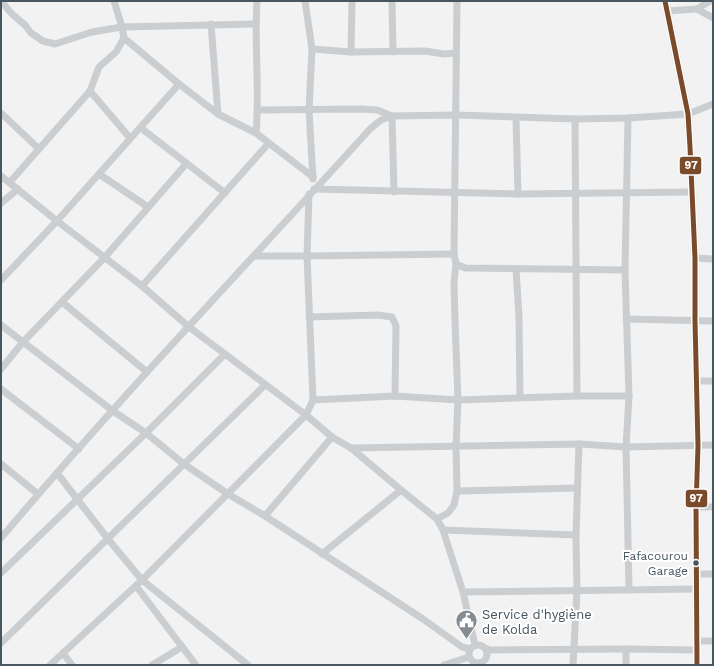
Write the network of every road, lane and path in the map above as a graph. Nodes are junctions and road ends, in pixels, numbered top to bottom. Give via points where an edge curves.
1 (1, 1) edge
2 (114, 1) edge
3 (257, 1) edge
4 (305, 1) edge
5 (352, 1) edge
6 (392, 1) edge
7 (456, 1) edge
8 (665, 1) edge
9 (710, 1) edge
10 (697, 9) junction
11 (667, 11) junction
12 (713, 18) edge
13 (211, 24) junction
14 (255, 24) junction
15 (122, 27) junction
16 (124, 38) junction
17 (312, 49) junction
18 (351, 52) junction
19 (393, 52) junction
20 (456, 53) junction
21 (179, 84) junction
22 (90, 91) junction
23 (713, 104) edge
24 (258, 110) junction
25 (309, 110) junction
26 (1, 113) edge
27 (218, 114) junction
28 (688, 114) junction
29 (456, 115) junction
30 (392, 116) junction
31 (516, 118) junction
32 (628, 118) junction
33 (575, 119) junction
34 (141, 128) junction
35 (256, 133) junction
36 (130, 138) junction
37 (268, 144) junction
38 (39, 149) junction
39 (186, 164) junction
40 (100, 174) junction
41 (1, 176) edge
42 (313, 177) junction
43 (10, 182) junction
44 (18, 189) junction
45 (312, 192) junction
46 (394, 192) junction
47 (692, 192) junction
48 (224, 193) junction
49 (454, 193) junction
50 (575, 193) junction
51 (626, 193) junction
52 (518, 194) junction
53 (1, 202) edge
54 (148, 207) junction
55 (57, 221) junction
56 (454, 254) junction
57 (255, 256) junction
58 (307, 256) junction
59 (105, 257) junction
60 (695, 258) junction
61 (713, 259) edge
62 (456, 264) junction
63 (1, 267) edge
64 (465, 268) junction
65 (516, 268) junction
66 (575, 270) junction
67 (625, 270) junction
68 (6, 273) junction
69 (1, 280) edge
70 (454, 283) junction
71 (142, 286) junction
72 (62, 302) junction
73 (309, 316) junction
74 (626, 319) junction
75 (695, 321) junction
76 (713, 321) edge
77 (1, 325) edge
78 (189, 327) junction
79 (24, 342) junction
80 (225, 354) junction
81 (1, 369) edge
82 (147, 372) junction
83 (696, 381) junction
84 (713, 381) edge
85 (266, 385) junction
86 (1, 389) edge
87 (395, 396) junction
88 (577, 396) junction
89 (629, 396) junction
90 (520, 397) junction
91 (313, 400) junction
92 (458, 400) junction
93 (113, 411) junction
94 (306, 415) junction
95 (146, 433) junction
96 (332, 437) junction
97 (579, 444) junction
98 (713, 445) edge
99 (698, 446) junction
100 (456, 447) junction
101 (626, 447) junction
102 (351, 448) junction
103 (79, 450) junction
104 (1, 464) edge
105 (184, 464) junction
106 (57, 473) junction
107 (577, 488) junction
108 (401, 490) junction
109 (457, 491) junction
110 (38, 494) junction
111 (228, 494) junction
112 (76, 499) junction
113 (696, 507) junction
114 (713, 507) edge
115 (265, 516) junction
116 (437, 519) junction
117 (444, 530) junction
118 (576, 535) junction
119 (1, 538) edge
120 (108, 539) junction
121 (322, 554) junction
122 (1, 573) edge
123 (697, 574) junction
124 (713, 574) edge
125 (142, 580) junction
126 (136, 586) junction
127 (696, 589) junction
128 (629, 590) junction
129 (577, 591) junction
130 (463, 592) junction
131 (697, 641) junction
132 (713, 641) edge
133 (1, 643) edge
134 (182, 648) junction
135 (485, 648) junction
136 (626, 649) junction
137 (471, 650) junction
138 (573, 650) junction
139 (697, 650) junction
140 (63, 653) junction
141 (482, 664) edge
142 (50, 665) edge
143 (72, 665) edge
144 (152, 665) edge
145 (196, 665) edge
146 (248, 665) edge
147 (445, 665) edge
148 (573, 665) edge
149 (626, 665) edge
150 (697, 665) edge

1 - 15 street via 31,33 55,44 92,32
2 - 15 street
3 - 14 street
4 - 17 street
5 - 18 street
6 - 19 street
7 - 20 street
8 - 11 main road
9 - 10 street
10 - 11 street
10 - 12 street
11 - 28 main road
13 - 14 street
13 - 15 street
13 - 27 street
14 - 24 street
15 - 16 street
16 - 21 street
16 - 22 street via 116,52 99,67
17 - 18 street
17 - 25 street
18 - 19 street
19 - 20 street
20 - 29 street
21 - 27 street
21 - 34 street
22 - 36 street
22 - 38 street
23 - 28 street
24 - 25 street
24 - 35 street
25 - 30 street via 377,110
25 - 42 street
26 - 38 street
27 - 35 street
28 - 32 street
28 - 47 main road
29 - 30 street
29 - 31 street
29 - 49 street
30 - 45 street via 370,129
30 - 46 street
31 - 33 street
31 - 52 street
32 - 33 street
32 - 51 street
33 - 50 street
34 - 36 street
34 - 39 street
35 - 37 street
36 - 40 street
37 - 42 street
37 - 48 street
38 - 43 street
39 - 48 street
39 - 54 street
40 - 54 street
40 - 55 street
41 - 43 street
42 - 45 street
43 - 44 street
44 - 53 street
44 - 55 street
45 - 46 street
45 - 57 street
45 - 58 street
46 - 49 street
47 - 51 street
47 - 60 main road
48 - 71 street
49 - 52 street
49 - 56 street
50 - 51 street
50 - 52 street
50 - 66 street
51 - 67 street
54 - 59 street
55 - 59 street
55 - 68 street
56 - 58 street
56 - 62 street
57 - 58 street
57 - 78 street
58 - 73 street
59 - 71 street
59 - 72 street
60 - 61 street
60 - 75 main road
62 - 64 street
62 - 70 street
63 - 68 street
64 - 65 street
64 - 70 street
65 - 66 street
65 - 90 street
66 - 67 street
66 - 88 street
67 - 74 street
68 - 69 street
70 - 92 street
71 - 78 street
72 - 79 street
72 - 82 street
73 - 87 street via 392,317 396,326
73 - 91 street
74 - 75 street
74 - 89 street
75 - 76 street
75 - 83 main road
77 - 79 street
78 - 80 street
78 - 82 street
79 - 81 street
79 - 93 street
80 - 85 street
80 - 95 street
82 - 93 street
83 - 84 street
83 - 99 main road
85 - 94 street
85 - 105 street
86 - 103 street
87 - 91 street
87 - 92 street
88 - 89 street
88 - 90 street
89 - 101 street
90 - 92 street
91 - 94 street
92 - 100 street
93 - 95 street
93 - 103 street
94 - 96 street
94 - 111 street
95 - 105 street
95 - 112 street
96 - 102 street
96 - 115 street
97 - 100 street
97 - 101 street
97 - 107 street
98 - 99 street
99 - 101 street
99 - 113 main road
100 - 102 street
100 - 109 street
101 - 128 street
102 - 108 street
103 - 106 street
104 - 110 street
105 - 111 street
105 - 120 street
106 - 110 street
106 - 112 street
107 - 109 street
107 - 118 street
108 - 116 street
108 - 121 street
109 - 116 street via 454,505 448,513
110 - 119 street
111 - 115 street
111 - 125 street
112 - 120 street
112 - 122 street
113 - 114 street
113 - 123 main road
115 - 121 street
116 - 117 street
117 - 118 street
117 - 130 street
118 - 129 street
120 - 125 street
120 - 133 street
121 - 137 street via 462,647
123 - 124 street
123 - 127 main road
125 - 126 street
125 - 146 street
126 - 134 street
126 - 140 street
127 - 128 street
127 - 131 main road
128 - 129 street
129 - 130 street
129 - 138 street
130 - 137 street
131 - 132 street
131 - 139 main road
134 - 144 street
134 - 145 street
135 - 137 street via 482,646
135 - 138 street
135 - 141 street via 487,657
136 - 138 street
136 - 139 street
136 - 149 street
137 - 141 street via 472,661
137 - 147 street
138 - 148 street
139 - 150 main road
140 - 142 street
140 - 143 street

